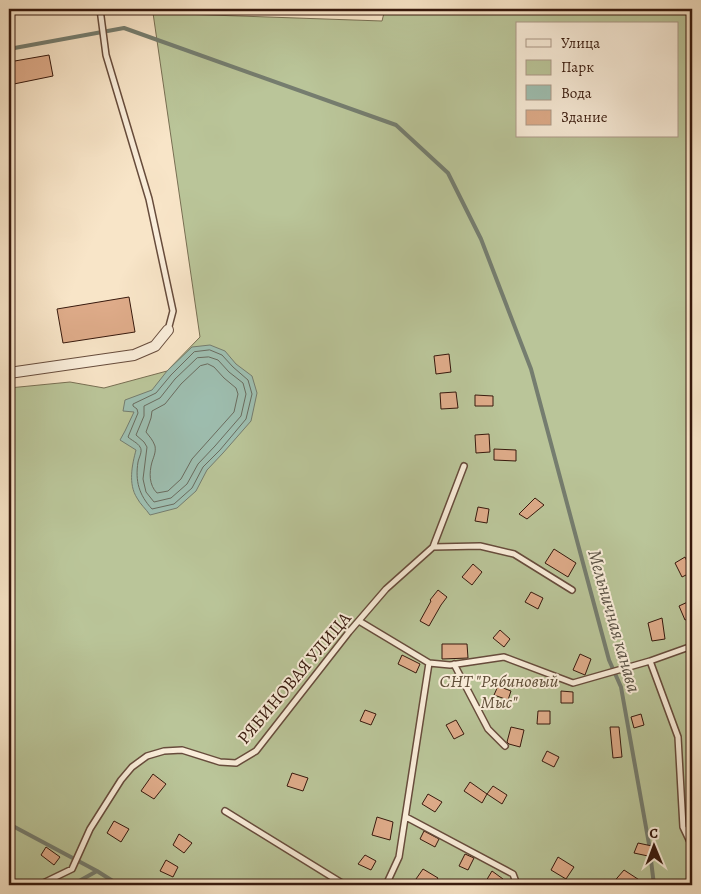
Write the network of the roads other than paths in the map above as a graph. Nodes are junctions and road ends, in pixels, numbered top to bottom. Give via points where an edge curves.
1 (100, 9) edge
2 (168, 330) joint
3 (9, 373) edge
4 (464, 466) dead end
5 (433, 547) junction
6 (572, 590) dead end
7 (359, 621) junction
8 (692, 646) edge
9 (650, 661) junction
10 (429, 664) junction
11 (454, 664) junction
12 (505, 746) dead end
13 (225, 811) dead end
14 (406, 816) junction
15 (692, 846) edge
16 (40, 885) edge
17 (345, 885) edge
18 (386, 885) edge
19 (520, 885) edge

1 - 2 lane via 106,55 149,199 173,311
2 - 3 street via 155,346 134,356
4 - 5 lane, РЯБИНОВАЯ УЛИЦА
5 - 6 lane via 480,546 514,554
5 - 7 lane, РЯБИНОВАЯ УЛИЦА via 386,588
7 - 10 lane
7 - 16 lane, РЯБИНОВАЯ УЛИЦА via 256,751 236,763 220,762 182,750 147,756 121,780 90,829 72,869
8 - 9 lane
9 - 11 lane via 573,683 504,657
9 - 15 lane via 678,737 683,826
10 - 11 lane
10 - 14 lane
11 - 12 lane via 488,729
13 - 17 lane
14 - 18 lane via 399,857
14 - 19 lane via 513,874

